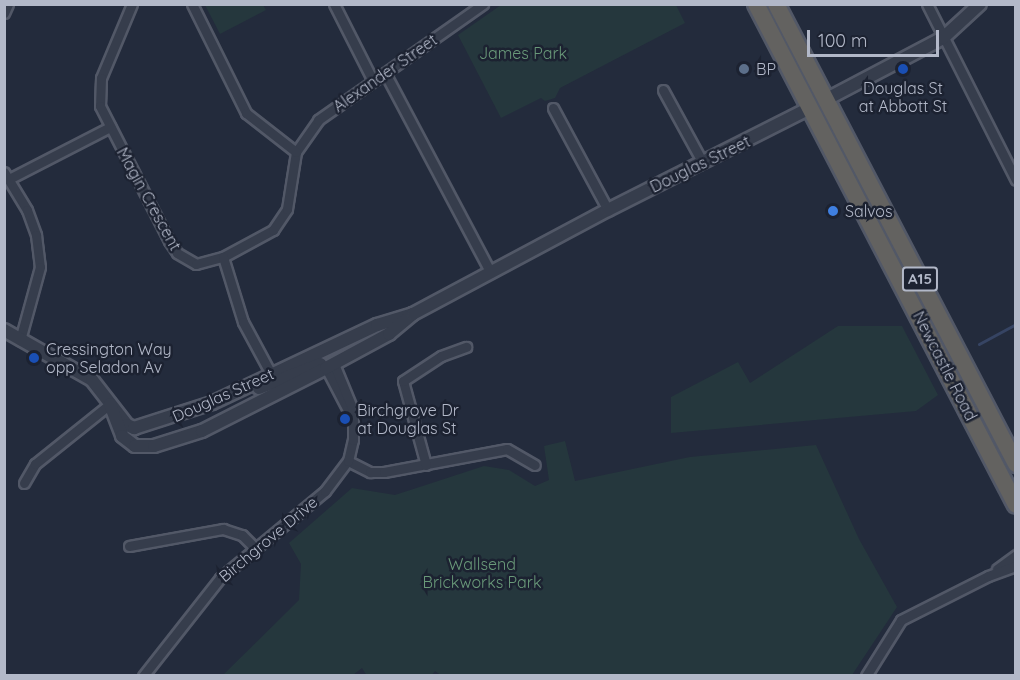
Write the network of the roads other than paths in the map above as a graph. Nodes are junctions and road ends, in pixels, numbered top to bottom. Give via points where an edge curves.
1 (8, 4) edge
2 (132, 4) edge
3 (192, 4) edge
4 (334, 4) edge
5 (756, 4) edge
6 (776, 4) edge
7 (927, 4) edge
8 (980, 4) edge
9 (478, 6) edge
10 (4, 13) edge
11 (943, 38) junction
12 (385, 73) junction
13 (373, 81) junction
14 (663, 90) dead end
15 (818, 104) junction
16 (552, 108) dead end
17 (110, 128) junction
18 (296, 152) junction
19 (703, 163) junction
20 (7, 176) edge
21 (1016, 180) edge
22 (608, 210) junction
23 (224, 256) junction
24 (491, 273) junction
25 (413, 314) junction
26 (378, 324) junction
27 (4, 330) edge
28 (20, 340) junction
29 (466, 347) dead end
30 (329, 365) junction
31 (271, 374) junction
32 (110, 404) junction
33 (212, 404) junction
34 (348, 461) junction
35 (1016, 464) edge
36 (426, 465) junction
37 (536, 465) dead end
38 (24, 483) dead end
39 (1016, 505) edge
40 (129, 546) dead end
41 (255, 548) junction
42 (1016, 555) edge
43 (1016, 566) edge
44 (988, 576) junction
45 (143, 675) edge
46 (866, 675) edge

1 - 10 street
2 - 17 street, Magin Crescent via 98,90
3 - 18 street via 246,113
4 - 13 street
5 - 15 highway, Newcastle Road / A15
6 - 15 highway, Newcastle Road / A15
7 - 11 street
8 - 11 street, Douglas Street
9 - 12 street, Alexander Street
11 - 15 street, Douglas Street
11 - 21 street
12 - 13 street, Alexander Street
12 - 24 street
13 - 18 street, Alexander Street via 318,120
14 - 19 street
15 - 19 street, Douglas Street
15 - 35 highway, Newcastle Road / A15
15 - 39 highway, Newcastle Road / A15
16 - 22 street
17 - 20 street
17 - 23 street, Magin Crescent via 177,253 196,264
18 - 23 street, Magin Crescent via 287,209 273,230
19 - 22 street, Douglas Street
20 - 28 street via 36,235 40,267
22 - 24 street, Douglas Street
23 - 31 street via 243,322
24 - 25 street, Douglas Street
25 - 26 street, Douglas Street
25 - 30 street, Douglas Street via 389,333
26 - 30 street
26 - 31 street, Douglas Street
27 - 28 street
28 - 32 street via 92,380
29 - 36 street via 441,356 403,381
30 - 32 street, Douglas Street via 220,423 154,446 135,446 125,440
30 - 33 street
30 - 34 street, Birchgrove Drive via 353,425
31 - 33 street, Douglas Street
32 - 33 street, Douglas Street via 134,428
32 - 38 street via 35,464
34 - 36 street via 370,472
34 - 41 street, Birchgrove Drive via 325,491
36 - 37 street via 507,449
40 - 41 street via 223,529 242,536
41 - 45 street, Birchgrove Drive via 220,578
42 - 44 street
43 - 44 street
44 - 46 street via 901,620

